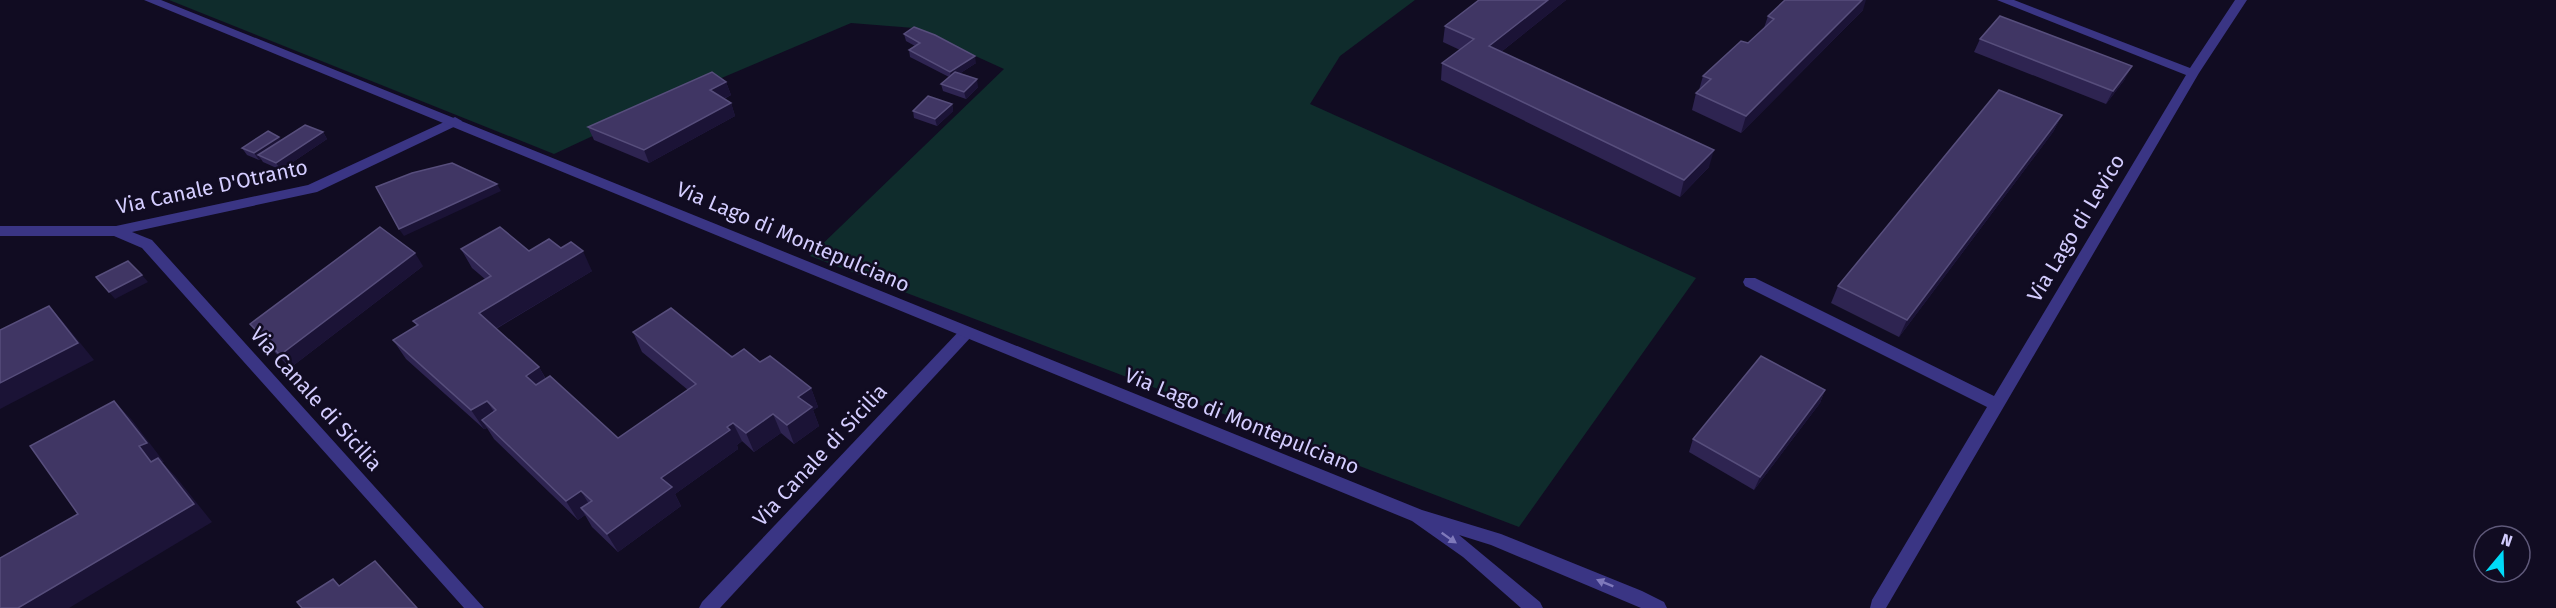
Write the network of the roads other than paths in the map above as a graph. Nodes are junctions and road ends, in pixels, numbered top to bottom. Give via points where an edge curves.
1 (150, 0) edge
2 (2003, 0) edge
3 (2241, 0) edge
4 (2193, 73) junction
5 (455, 121) junction
6 (0, 231) edge
7 (117, 231) junction
8 (1750, 282) dead end
9 (966, 333) junction
10 (1997, 405) junction
11 (1418, 516) junction
12 (1876, 607) edge
13 (475, 608) edge
14 (708, 608) edge
15 (1534, 608) edge
16 (1658, 608) edge

1 - 5 street, Via Lago di Montepulciano
2 - 4 street
3 - 4 street, Via Lago di Levico
4 - 10 street, Via Lago di Levico
5 - 7 street, Via Canale D'Otranto via 312,189
5 - 9 street, Via Lago di Montepulciano
6 - 7 street, Via Canale D'Otranto
7 - 13 street, Via Canale di Sicilia via 147,244
8 - 10 street
9 - 11 street, Via Lago di Montepulciano
9 - 14 street, Via Canale di Sicilia
10 - 12 street, Via Lago di Levico
11 -> 15 street, Via Lago di Montepulciano via 1469,552
16 -> 11 street, Via Lago di Montepulciano via 1495,538

